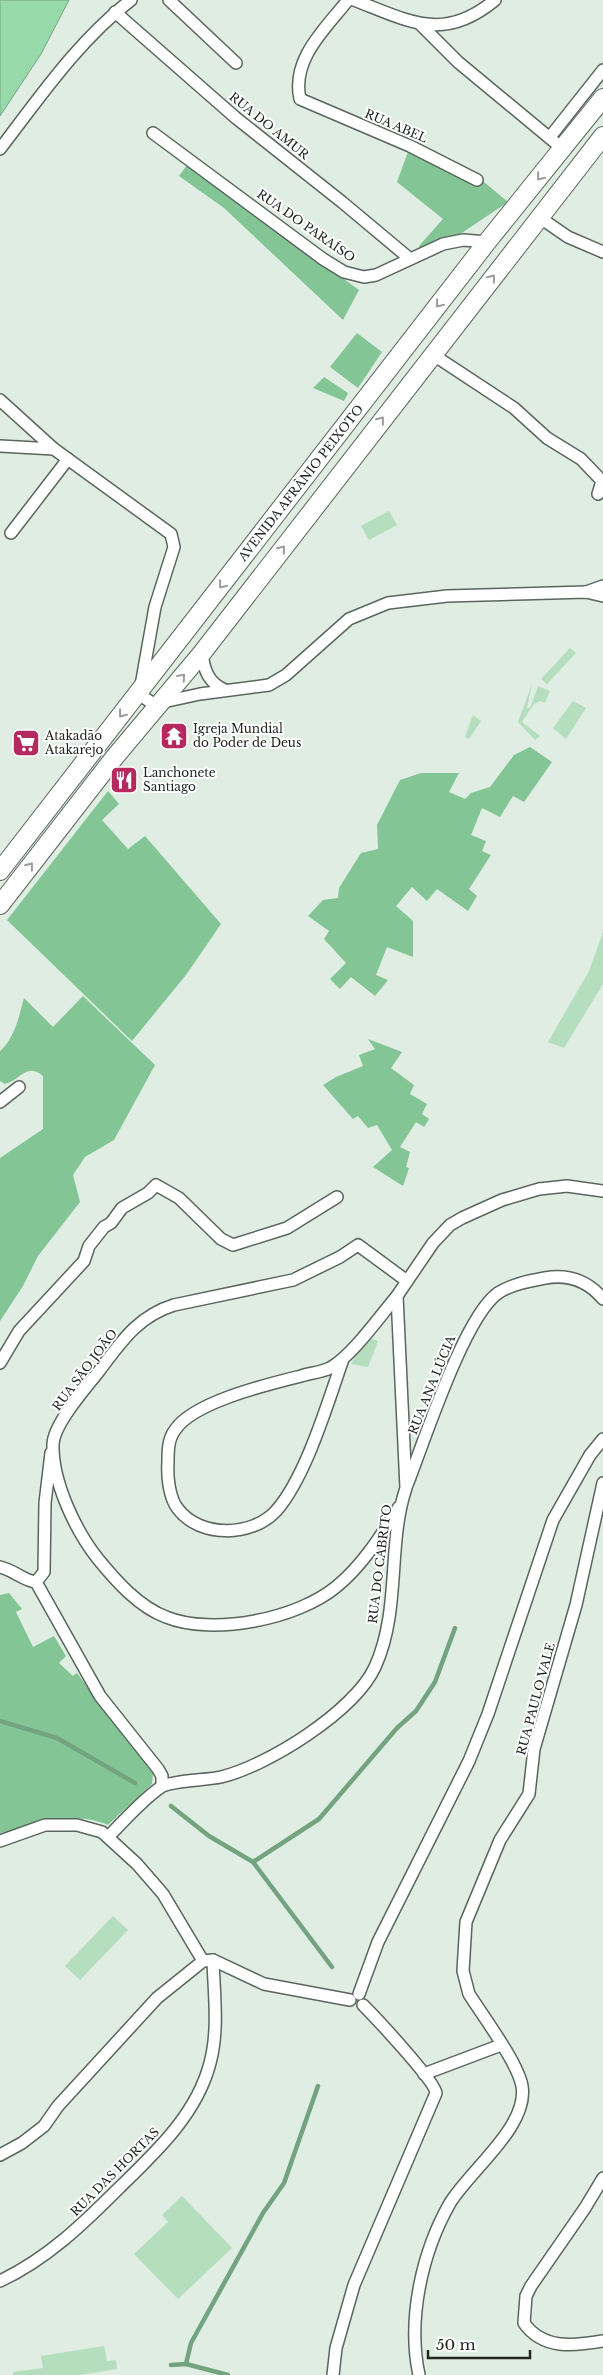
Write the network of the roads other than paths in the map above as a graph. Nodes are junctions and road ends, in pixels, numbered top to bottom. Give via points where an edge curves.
1 (131, 0) edge
2 (169, 0) edge
3 (348, 0) edge
4 (354, 0) edge
5 (495, 0) edge
6 (115, 12) junction
7 (420, 24) junction
8 (236, 63) dead end
9 (603, 70) edge
10 (603, 98) edge
11 (153, 133) dead end
12 (603, 136) edge
13 (550, 137) junction
14 (0, 149) edge
15 (563, 149) junction
16 (477, 180) dead end
17 (539, 217) junction
18 (487, 242) junction
19 (603, 252) edge
20 (409, 258) junction
21 (432, 354) junction
22 (0, 400) edge
23 (0, 446) edge
24 (54, 449) junction
25 (68, 459) junction
26 (598, 494) dead end
27 (11, 533) dead end
28 (603, 586) edge
29 (586, 592) junction
30 (603, 596) edge
31 (202, 653) junction
32 (225, 690) junction
33 (140, 691) junction
34 (159, 704) junction
35 (0, 871) edge
36 (0, 905) edge
37 (19, 1087) dead end
38 (0, 1102) edge
39 (603, 1191) edge
40 (337, 1197) dead end
41 (407, 1282) junction
42 (397, 1296) junction
43 (603, 1298) edge
44 (343, 1359) junction
45 (0, 1363) edge
46 (603, 1440) edge
47 (53, 1443) junction
48 (603, 1483) edge
49 (406, 1488) junction
50 (400, 1506) junction
51 (0, 1567) edge
52 (36, 1582) junction
53 (162, 1785) junction
54 (109, 1836) junction
55 (0, 1841) edge
56 (208, 1961) junction
57 (357, 2000) junction
58 (501, 2045) junction
59 (424, 2074) junction
60 (0, 2155) edge
61 (603, 2178) edge
62 (0, 2281) edge
63 (603, 2341) edge
64 (333, 2375) edge
65 (419, 2375) edge

1 - 6 street
2 - 8 street
3 - 16 street, RUA ABEL via 304,57 299,90 302,102 410,146
4 - 7 street
5 - 7 street via 458,22 436,26
6 - 14 street via 60,70
6 - 20 street, RUA DO AMUR via 236,118
7 - 13 street via 458,62
9 - 13 street
10 - 15 main road, AVENIDA AFRÂNIO PEIXOTO
11 - 20 street, RUA DO PARAÍSO via 344,272 354,276 376,275
12 - 17 main road, AVENIDA AFRÂNIO PEIXOTO
13 - 15 street
15 -> 18 main road, AVENIDA AFRÂNIO PEIXOTO
17 - 19 street via 568,237
21 -> 17 main road, AVENIDA AFRÂNIO PEIXOTO
18 - 20 street, RUA DO PARAÍSO via 463,240 443,244
18 -> 33 main road, AVENIDA AFRÂNIO PEIXOTO
21 - 26 street via 514,408 547,438 581,459 602,481
31 -> 21 main road, AVENIDA AFRÂNIO PEIXOTO
22 - 24 street
23 - 24 street
24 - 25 street
25 - 27 street
25 - 33 street via 169,531 172,538 174,547 154,607
28 - 29 street
29 - 30 street
29 - 32 street via 447,596 388,603 349,619 276,682
31 - 32 street via 210,679 215,686
34 -> 31 main road, AVENIDA AFRÂNIO PEIXOTO
32 - 34 street
33 - 34 street via 148,701
33 -> 35 main road, AVENIDA AFRÂNIO PEIXOTO
36 -> 34 main road, AVENIDA AFRÂNIO PEIXOTO
37 - 38 street
39 - 41 street via 554,1186 522,1193 478,1210 450,1225 433,1243
40 - 45 street via 287,1228 233,1245 222,1239 179,1198 156,1185 122,1208 104,1227 89,1246 84,1261 19,1331
41 - 42 street
41 - 47 street, RUA SÃO JOÃO via 358,1245 340,1258 293,1280 174,1305 150,1314 111,1354 67,1414
42 - 44 street
42 - 49 street, RUA DO CABRITO
43 - 49 street, RUA ANA LÚCIA via 581,1282 557,1277 518,1284 494,1297 464,1339
44 - 44 street via 325,1370 241,1394 184,1418 174,1430 169,1444 168,1466 177,1508 202,1526 227,1530 253,1526 276,1511 310,1451
46 - 57 street via 590,1455 553,1520 469,1761 378,1942
47 - 50 street via 62,1493 92,1552 142,1604 180,1622 237,1624 316,1601 344,1581 378,1541
47 - 52 street via 45,1503 44,1572
48 - 58 street, RUA PAULO VALE via 576,1605 534,1749 529,1794 500,1840 466,1922 463,1971 466,1983
49 - 50 street, RUA DO CABRITO
50 - 53 street, RUA DO CABRITO via 387,1626 376,1665 348,1702 299,1741 242,1772 210,1780
51 - 52 street
52 - 53 street via 100,1696 158,1769
53 - 54 street
54 - 55 street via 82,1826 45,1825
54 - 56 street via 163,1894
56 - 57 street via 264,1984
56 - 60 street via 157,1998 58,2106 44,2126
56 - 62 street, RUA DAS HORTAS via 215,2015 210,2063 204,2082 174,2132 67,2239
57 - 59 street
58 - 59 street
58 - 65 street, RUA PAULO VALE via 519,2073 522,2099 511,2127 450,2203 430,2250 414,2334
59 - 64 street via 436,2093 354,2285 336,2348
61 - 63 street via 531,2286 526,2296 524,2318 531,2333 544,2340 574,2346

